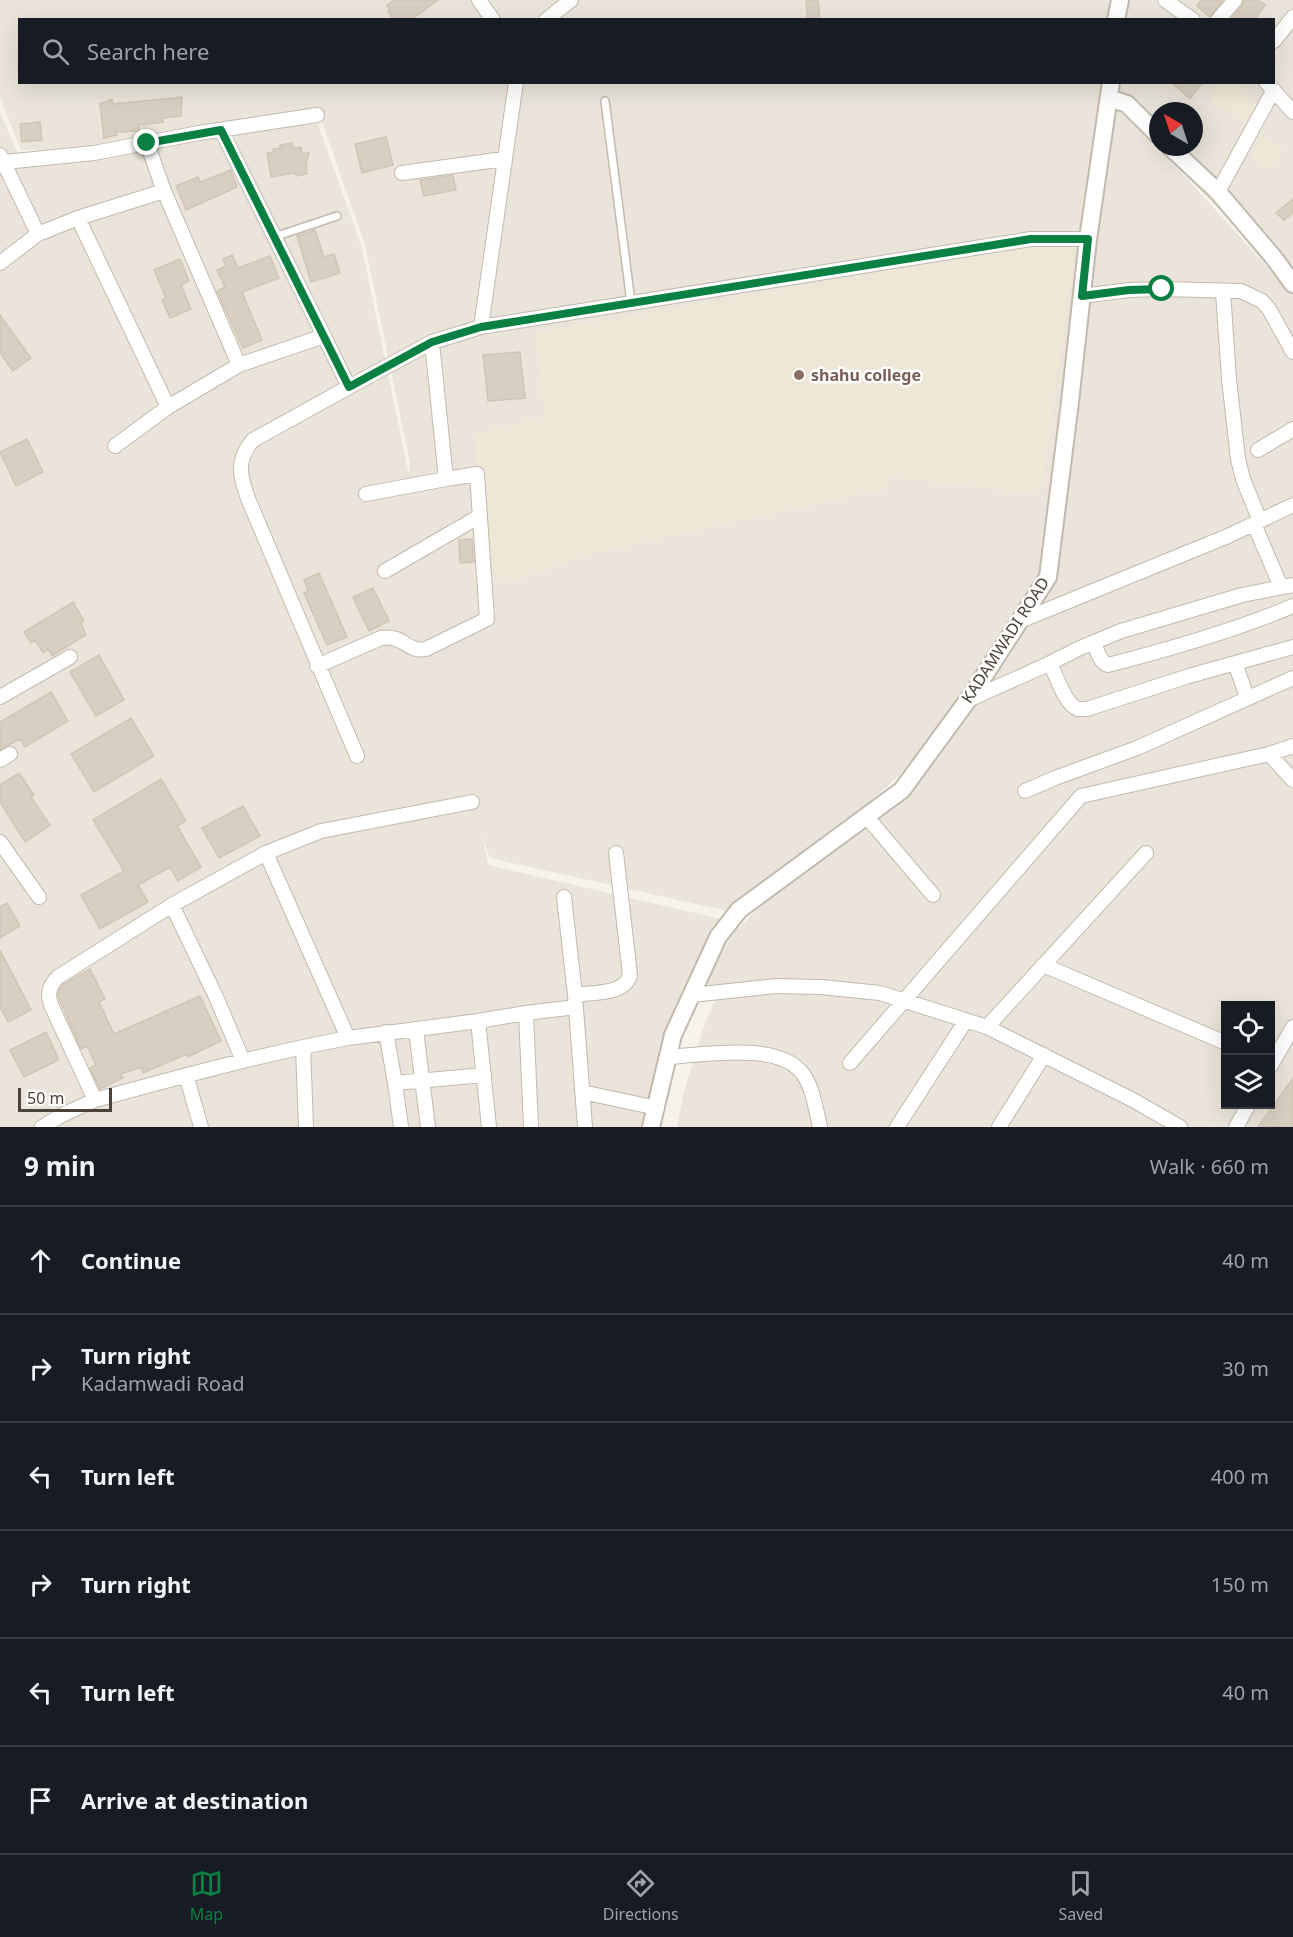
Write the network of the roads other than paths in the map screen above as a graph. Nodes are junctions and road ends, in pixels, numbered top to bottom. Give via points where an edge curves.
1 (479, 0) edge
2 (571, 0) edge
3 (1120, 0) edge
4 (1165, 0) edge
5 (1235, 0) edge
6 (1293, 17) edge
7 (492, 18) edge
8 (548, 18) edge
9 (1116, 18) edge
10 (1190, 18) edge
11 (1220, 18) edge
12 (1275, 40) edge
13 (516, 84) edge
14 (1270, 86) edge
15 (1110, 90) edge
16 (605, 101) dead end
17 (1293, 112) edge
18 (317, 115) dead end
19 (1149, 126) edge
20 (221, 130) junction
21 (147, 143) junction
22 (1180, 156) edge
23 (2, 158) edge
24 (504, 159) junction
25 (402, 173) dead end
26 (164, 191) junction
27 (1218, 192) junction
28 (337, 216) dead end
29 (78, 218) junction
30 (38, 234) junction
31 (274, 237) junction
32 (1088, 239) junction
33 (0, 263) edge
34 (1293, 284) edge
35 (1223, 292) junction
36 (1082, 296) junction
37 (631, 302) junction
38 (481, 327) junction
39 (324, 336) junction
40 (432, 342) junction
41 (1293, 352) edge
42 (239, 364) junction
43 (349, 387) junction
44 (168, 407) junction
45 (1293, 429) edge
46 (115, 446) dead end
47 (1258, 450) dead end
48 (446, 479) junction
49 (366, 494) dead end
50 (1293, 505) edge
51 (480, 516) junction
52 (1257, 523) junction
53 (385, 571) dead end
54 (1287, 586) edge
55 (1293, 606) edge
56 (1020, 621) junction
57 (1094, 642) junction
58 (1293, 647) edge
59 (70, 657) dead end
60 (1050, 663) junction
61 (1235, 663) junction
62 (317, 666) junction
63 (1293, 678) edge
64 (0, 697) edge
65 (1247, 697) junction
66 (968, 700) junction
67 (1293, 746) edge
68 (1269, 754) junction
69 (357, 756) dead end
70 (1293, 780) edge
71 (1025, 791) dead end
72 (472, 802) dead end
73 (866, 816) junction
74 (0, 842) edge
75 (266, 853) junction
76 (616, 853) dead end
77 (1146, 853) dead end
78 (933, 895) dead end
79 (39, 897) dead end
80 (564, 897) dead end
81 (172, 905) junction
82 (1043, 965) junction
83 (692, 995) junction
84 (905, 1000) junction
85 (576, 1001) junction
86 (526, 1013) junction
87 (478, 1022) junction
88 (965, 1022) junction
89 (1293, 1027) edge
90 (987, 1028) junction
91 (416, 1030) junction
92 (386, 1032) junction
93 (348, 1038) junction
94 (1221, 1041) edge
95 (303, 1047) junction
96 (1044, 1055) junction
97 (668, 1057) junction
98 (1275, 1057) edge
99 (243, 1061) junction
100 (849, 1063) dead end
101 (186, 1075) junction
102 (484, 1075) junction
103 (422, 1081) junction
104 (395, 1083) junction
105 (582, 1092) junction
106 (95, 1100) junction
107 (657, 1108) junction
108 (1246, 1109) edge
109 (42, 1127) edge
110 (201, 1127) edge
111 (306, 1127) edge
112 (401, 1127) edge
113 (428, 1127) edge
114 (489, 1127) edge
115 (531, 1127) edge
116 (585, 1127) edge
117 (651, 1127) edge
118 (820, 1127) edge
119 (897, 1127) edge
120 (999, 1127) edge
121 (1180, 1127) edge
122 (1236, 1127) edge

1 - 7 street
2 - 8 street
3 - 9 street
4 - 10 street
5 - 11 street
6 - 12 street
13 - 24 street
14 - 17 street
14 - 27 street
15 - 19 street, KADAMWADI ROAD
15 - 32 street, KADAMWADI ROAD
16 - 37 lane
18 - 20 street
20 - 21 street
20 - 31 street
21 - 23 street via 94,153
21 - 26 street
22 - 27 street
23 - 30 street
24 - 25 street
24 - 38 street
26 - 29 street
26 - 42 street
27 - 34 street
28 - 31 lane
29 - 30 street
29 - 44 street
30 - 33 street
31 - 39 street
32 - 36 street, KADAMWADI ROAD
32 - 37 street via 1031,239
35 - 36 street via 1162,289
35 - 41 street via 1241,291 1262,301
35 - 52 street via 1238,459
36 - 56 street, KADAMWADI ROAD via 1048,577
37 - 38 street
38 - 40 street
39 - 42 street
39 - 43 street
40 - 43 street
40 - 48 street
42 - 44 street
43 - 62 street via 253,440 244,450 240,464 249,501
44 - 46 street
45 - 47 street
48 - 49 street
48 - 51 street via 477,474
50 - 52 street
51 - 53 street
51 - 62 street via 487,619 426,649 415,649 389,636
52 - 54 street
52 - 56 street
54 - 57 street via 1242,595
55 - 57 street via 1173,648 1108,665 1100,658
56 - 66 street, KADAMWADI ROAD
57 - 60 street
58 - 61 street
59 - 64 street
60 - 61 street via 1065,697 1078,709
60 - 66 street
61 - 65 street
62 - 69 street
63 - 65 street
65 - 71 street via 1137,748
66 - 73 street, KADAMWADI ROAD via 902,790
67 - 68 street
68 - 70 street
68 - 84 street via 1081,796
72 - 75 street via 321,831
73 - 78 street
73 - 83 street, KADAMWADI ROAD via 739,910 718,937
74 - 79 street
75 - 81 street
75 - 93 street
76 - 85 street via 628,983 623,988
77 - 82 street
80 - 85 street
81 - 99 street
81 - 106 street via 58,977 49,991 51,1005
82 - 90 street
82 - 94 street
83 - 84 street via 776,986 820,987 880,993
83 - 97 street, KADAMWADI ROAD
84 - 88 street
84 - 100 street
85 - 86 street
85 - 105 street
86 - 87 street
86 - 115 street
87 - 91 street
87 - 102 street
88 - 90 street
88 - 119 street
89 - 98 street
90 - 96 street
91 - 92 street
91 - 103 street
92 - 93 street
92 - 104 street
93 - 95 street
95 - 99 street
95 - 111 street
96 - 120 street
96 - 121 street
97 - 107 street, KADAMWADI ROAD
97 - 118 street via 755,1053 789,1062 807,1081
99 - 101 street
101 - 106 street
101 - 110 street
102 - 103 street
102 - 114 street
103 - 104 street
103 - 113 street
104 - 112 street
105 - 107 street
105 - 116 street
106 - 109 street
107 - 117 street, KADAMWADI ROAD
108 - 122 street

